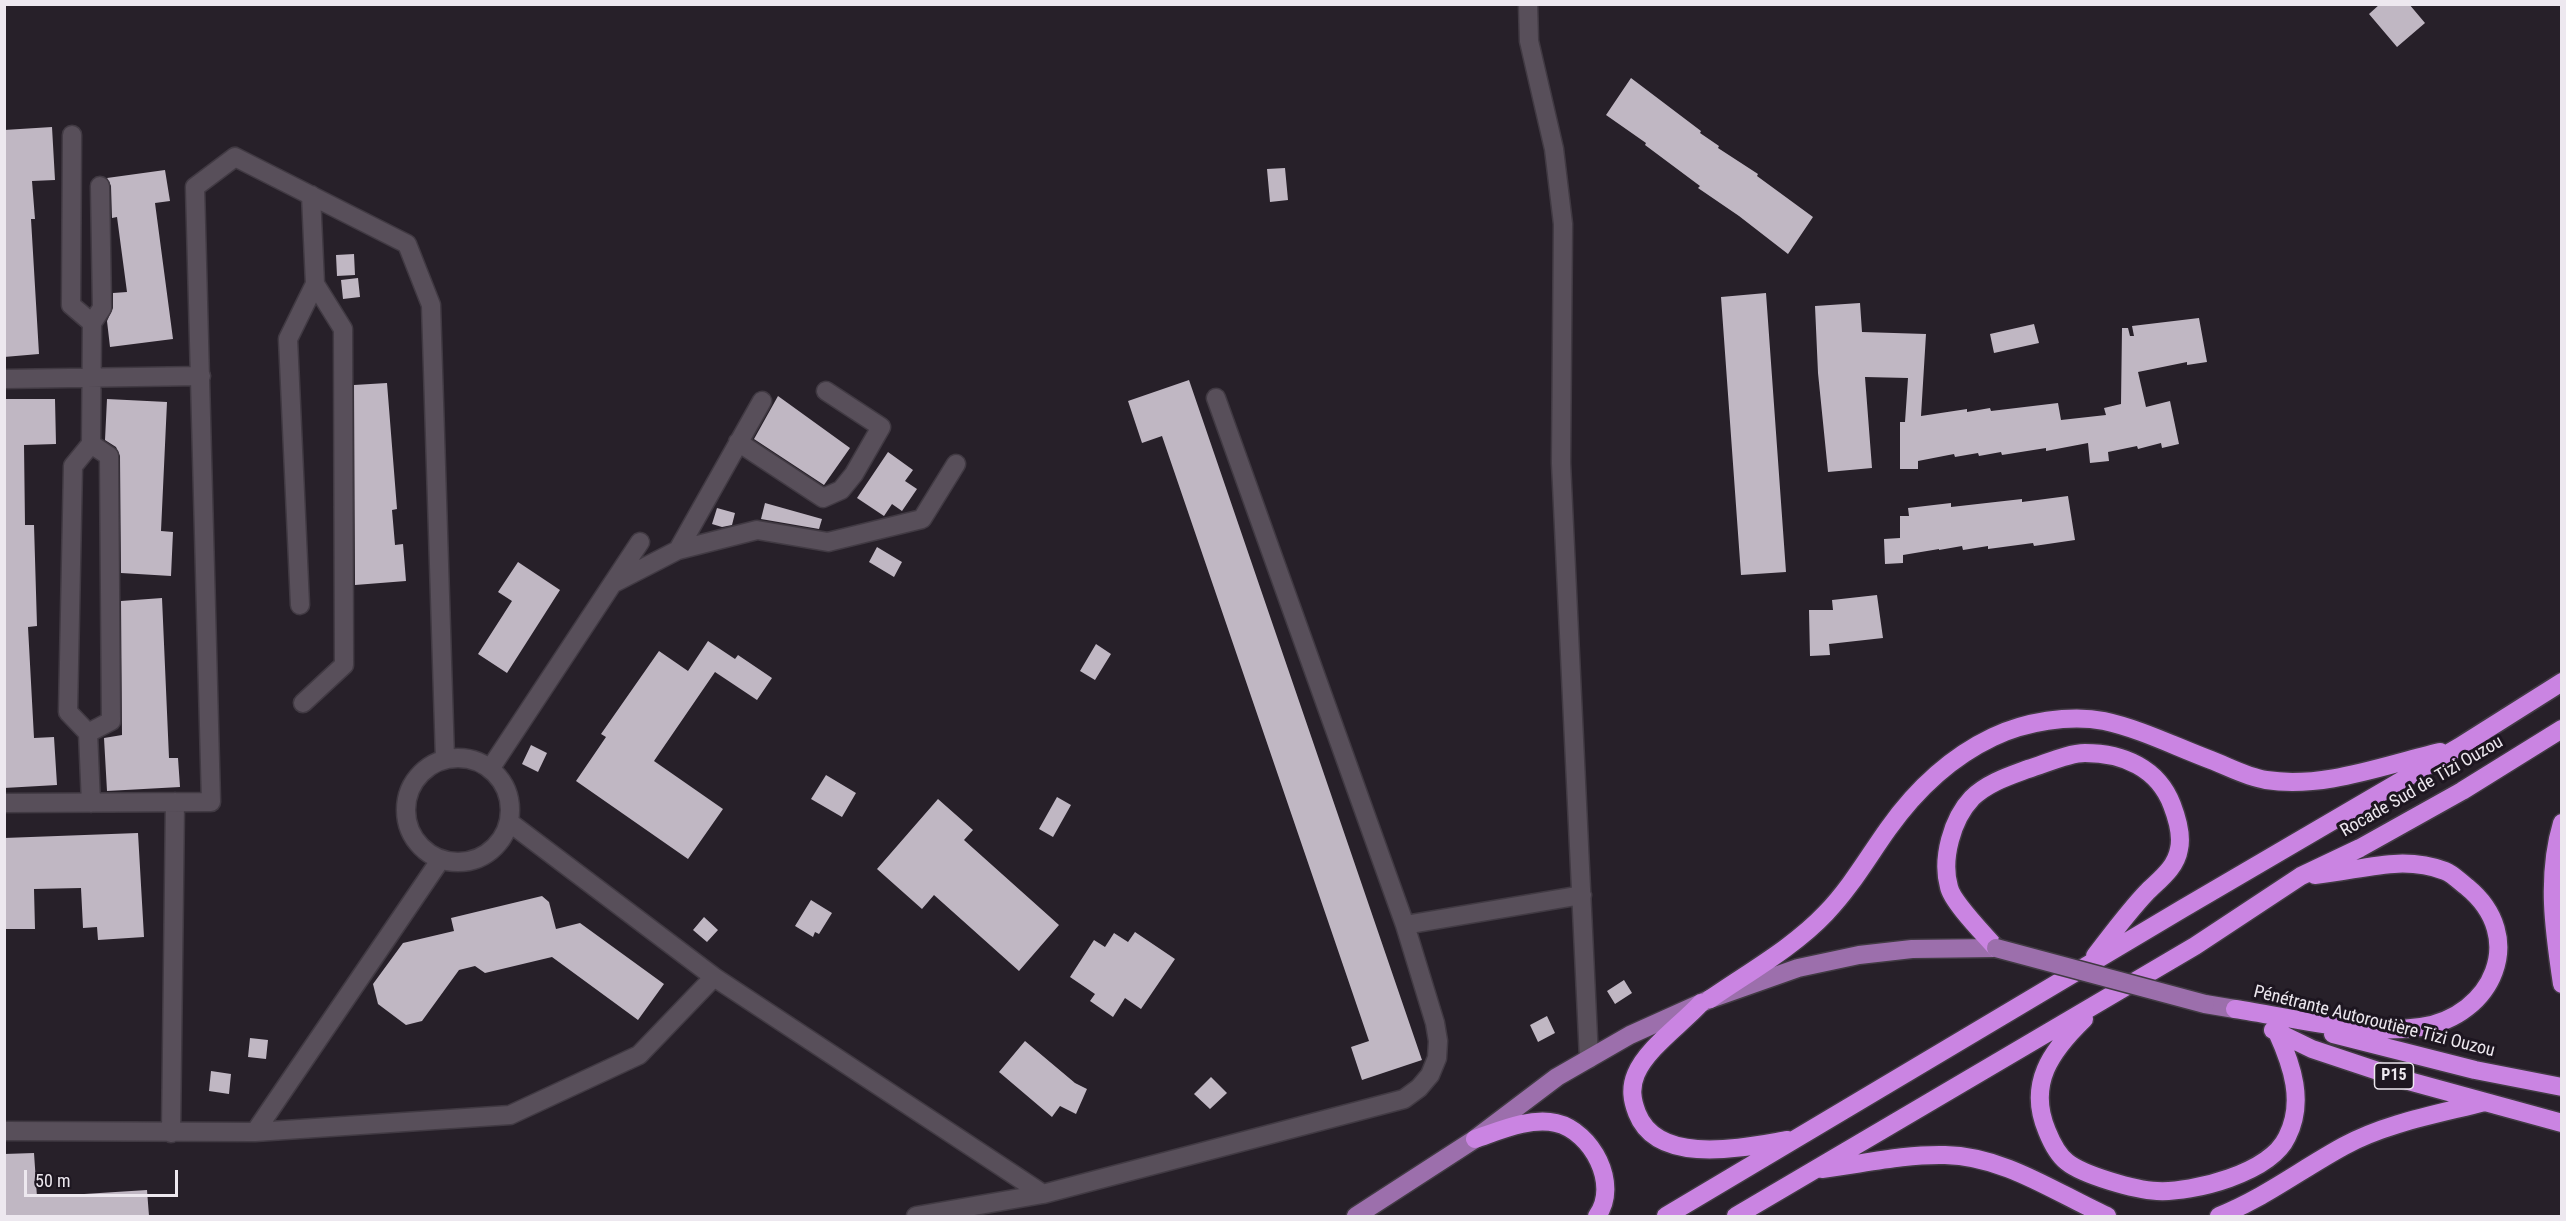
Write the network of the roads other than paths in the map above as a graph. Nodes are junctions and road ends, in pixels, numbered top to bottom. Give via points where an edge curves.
1 (1528, 4) edge
2 (72, 135) dead end
3 (100, 186) dead end
4 (311, 195) junction
5 (315, 284) junction
6 (92, 323) junction
7 (201, 376) junction
8 (4, 379) edge
9 (91, 379) junction
10 (826, 391) dead end
11 (1216, 398) dead end
12 (762, 401) dead end
13 (738, 442) junction
14 (91, 444) junction
15 (956, 464) dead end
16 (639, 542) dead end
17 (678, 550) junction
18 (612, 584) junction
19 (300, 605) dead end
20 (2559, 684) edge
21 (303, 703) dead end
22 (2562, 729) edge
23 (88, 733) junction
24 (2459, 747) junction
25 (445, 759) junction
26 (490, 769) junction
27 (4, 802) edge
28 (176, 802) junction
29 (91, 803) junction
30 (509, 822) junction
31 (2562, 823) edge
32 (441, 860) junction
33 (2301, 876) junction
34 (1582, 895) junction
35 (1405, 925) junction
36 (1996, 948) junction
37 (2088, 965) junction
38 (714, 977) junction
39 (2562, 984) edge
40 (1706, 1001) junction
41 (2102, 1002) junction
42 (2235, 1009) junction
43 (2277, 1032) junction
44 (1589, 1059) junction
45 (2562, 1087) edge
46 (2487, 1101) junction
47 (2562, 1123) edge
48 (4, 1131) edge
49 (171, 1132) junction
50 (255, 1132) junction
51 (1801, 1137) junction
52 (1475, 1139) junction
53 (1814, 1170) junction
54 (1043, 1194) junction
55 (916, 1216) edge
56 (1356, 1216) edge
57 (1597, 1216) edge
58 (1666, 1216) edge
59 (1736, 1216) edge
60 (2107, 1216) edge
61 (2219, 1216) edge

1 - 34 street via 1529,41 1554,148 1563,224 1561,463
2 - 6 street via 71,305
3 - 6 street via 102,308
4 - 5 street
4 - 7 street via 235,157 195,187
4 - 25 street via 407,244 431,305
5 - 19 street via 288,339
5 - 21 street via 343,329 344,665
6 - 9 street
7 - 9 street
7 - 28 street via 211,802
8 - 9 street
9 - 14 street
10 - 13 street via 881,426 841,490 823,498
11 - 35 street
12 - 13 street
13 - 17 street
14 - 23 street via 73,466 68,712
14 - 23 street via 109,456 111,722
15 - 17 street via 922,519 828,542 757,530
16 - 18 street
17 - 18 street
18 - 26 street
20 - 24 highway
22 - 33 highway, Rocade Sud de Tizi Ouzou via 2462,791
23 - 29 street
24 - 37 highway
24 - 40 highway via 2332,779 2294,782 2251,777 2103,721 2065,720 2029,725 1994,736 1920,789 1826,913 1788,945
25 - 26 street via 463,758
25 - 32 street via 418,777 406,808 415,839
26 - 30 street via 505,787 510,804
27 - 29 street
28 - 29 street
28 - 49 street
30 - 32 street via 491,851 475,860
30 - 38 street
31 - 39 highway via 2552,884
32 - 50 street
33 - 41 highway, Rocade Sud de Tizi Ouzou
33 - 42 highway via 2338,873 2374,864 2416,864 2447,871 2475,894 2496,931 2499,957 2491,984 2463,1011 2421,1027 2344,1026
34 - 35 street
34 - 44 street
35 - 54 street via 1438,1041 1434,1066 1419,1088 1404,1099 1387,1104
36 - 37 highway via 1949,889 1946,863 1961,814 1973,798 2002,778 2083,753 2121,758 2155,776 2169,795 2178,819 2179,850 2166,875 2148,891
36 - 40 main road via 1912,949 1859,955 1798,968
36 - 42 main road, bridge
37 - 51 highway
38 - 50 street via 639,1054 510,1116
38 - 54 street
40 - 44 main road via 1630,1035
40 - 51 highway via 1644,1060 1636,1074 1631,1099 1641,1124 1661,1140 1690,1149 1750,1146
41 - 43 highway via 2056,1049 2045,1069 2039,1095 2041,1116 2050,1140 2067,1162 2133,1189 2194,1187 2230,1178 2258,1166 2287,1139 2295,1092 2290,1061
41 - 53 highway
42 - 43 highway, Pénétrante Autoroutière Tizi Ouzou / P15
42 - 45 highway, Pénétrante Autoroutière Tizi Ouzou / P15 via 2475,1070
43 - 46 highway, Pénétrante Autoroutière Tizi Ouzou / P15 via 2306,1047 2405,1080
44 - 52 main road via 1557,1077
46 - 47 highway, Pénétrante Autoroutière Tizi Ouzou / P15
46 - 61 highway via 2368,1135 2343,1146 2249,1204
48 - 49 street
49 - 50 street
51 - 58 highway
52 - 56 main road
52 - 57 highway via 1535,1122 1557,1123 1572,1131 1589,1145 1601,1164 1605,1188
53 - 59 highway
53 - 60 highway via 1946,1154 2020,1173
54 - 55 street

